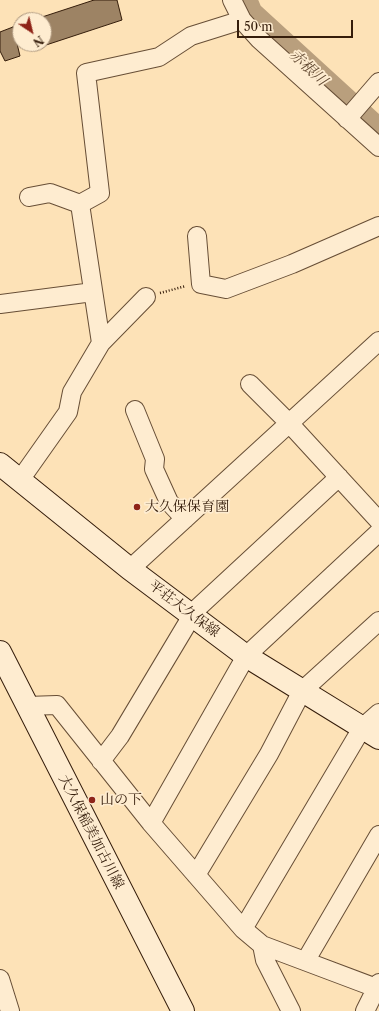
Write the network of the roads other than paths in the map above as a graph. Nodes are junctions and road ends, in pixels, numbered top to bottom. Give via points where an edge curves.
1 (232, 0) edge
2 (242, 20) junction
3 (373, 88) edge
4 (347, 119) junction
5 (379, 148) edge
6 (29, 197) dead end
7 (80, 204) junction
8 (379, 226) edge
9 (197, 236) dead end
10 (93, 292) junction
11 (146, 297) road end
12 (0, 304) edge
13 (379, 341) edge
14 (101, 343) junction
15 (250, 384) dead end
16 (135, 410) dead end
17 (290, 423) junction
18 (0, 464) edge
19 (338, 477) junction
20 (20, 480) junction
21 (185, 519) junction
22 (379, 521) edge
23 (379, 532) edge
24 (130, 569) junction
25 (190, 615) junction
26 (379, 621) edge
27 (0, 652) edge
28 (246, 656) junction
29 (302, 691) junction
30 (28, 706) junction
31 (379, 713) edge
32 (371, 733) edge
33 (101, 762) junction
34 (151, 823) junction
35 (379, 835) edge
36 (196, 875) junction
37 (243, 929) junction
38 (262, 944) junction
39 (306, 960) junction
40 (0, 979) edge
41 (378, 986) edge
42 (10, 1011) edge
43 (183, 1011) edge
44 (291, 1011) edge
45 (365, 1011) edge

1 - 2 street
2 - 4 street via 259,39
2 - 7 street via 191,36 159,57 86,74 100,193
3 - 4 street
4 - 5 street
6 - 7 street via 50,193
7 - 10 street
8 - 9 street via 292,264 226,289 201,284
10 - 12 street
10 - 14 street
11 - 14 street
13 - 17 street
14 - 20 street via 72,392 68,412
15 - 17 street
16 - 21 street via 155,459 154,469 169,502
17 - 19 street
17 - 21 street
18 - 20 main road, 平荘大久保線
19 - 22 street
19 - 25 street
20 - 24 main road, 平荘大久保線
21 - 24 street
23 - 28 street
24 - 25 main road, 平荘大久保線
25 - 28 main road, 平荘大久保線
25 - 33 street via 120,736
26 - 29 street
27 - 30 main road, 大久保稲美加古川線
28 - 29 main road, 平荘大久保線
28 - 34 street
29 - 32 main road, 平荘大久保線
29 - 36 street via 269,754
30 - 33 street via 56,705
30 - 43 main road, 大久保稲美加古川線
31 - 32 street
32 - 37 street
33 - 34 street
34 - 36 street
35 - 39 street
36 - 37 street
37 - 38 street
38 - 39 street
38 - 44 street via 265,960
39 - 41 street
40 - 42 street
41 - 45 street

